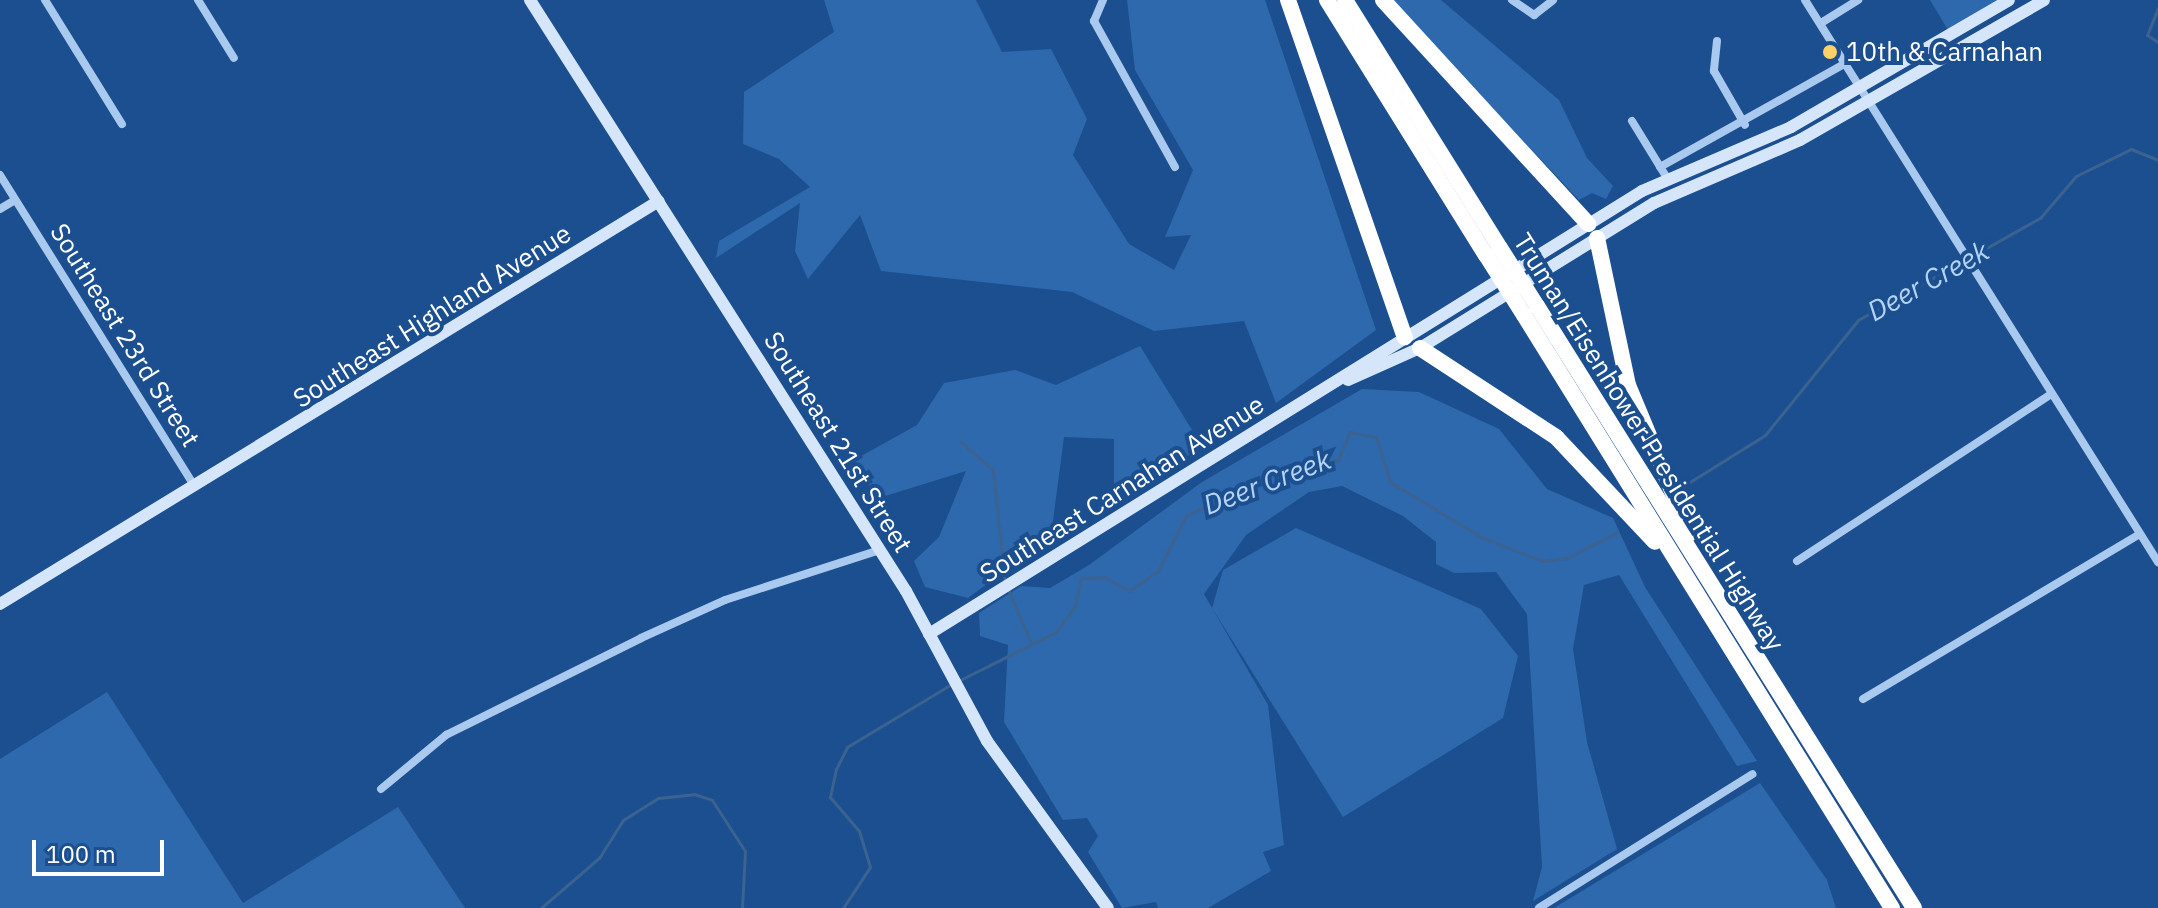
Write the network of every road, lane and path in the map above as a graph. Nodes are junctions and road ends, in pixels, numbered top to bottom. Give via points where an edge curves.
1 (45, 0) edge
2 (198, 0) edge
3 (530, 0) edge
4 (1103, 0) edge
5 (1288, 0) edge
6 (1327, 0) edge
7 (1345, 0) edge
8 (1383, 0) edge
9 (1512, 0) edge
10 (1553, 0) edge
11 (1805, 0) edge
12 (1858, 0) edge
13 (2009, 0) edge
14 (2044, 0) edge
15 (1821, 23) junction
16 (1717, 41) dead end
17 (234, 58) dead end
18 (1846, 63) junction
19 (1862, 88) junction
20 (1869, 100) junction
21 (1632, 121) dead end
22 (122, 124) dead end
23 (1745, 125) junction
24 (1175, 167) dead end
25 (1663, 173) junction
26 (0, 175) edge
27 (15, 200) junction
28 (659, 201) junction
29 (0, 209) edge
30 (1593, 231) junction
31 (1493, 252) junction
32 (1530, 311) junction
33 (1405, 337) junction
34 (1420, 348) junction
35 (1338, 384) junction
36 (2051, 394) junction
37 (226, 467) joint
38 (194, 486) junction
39 (2140, 534) junction
40 (880, 550) junction
41 (1797, 561) dead end
42 (2158, 562) edge
43 (0, 604) edge
44 (1712, 617) junction
45 (929, 634) junction
46 (1750, 648) junction
47 (1863, 699) dead end
48 (1753, 774) dead end
49 (381, 789) dead end
50 (1108, 908) edge
51 (1539, 908) edge
52 (1892, 908) edge
53 (1914, 908) edge

1 - 22 street
2 - 17 street
3 - 28 street, Southeast 21st Street
4 - 24 street via 1094,21
5 - 33 highway
6 - 31 highway, Truman/Eisenhower Presidential Highway
7 - 31 highway, Truman/Eisenhower Presidential Highway
8 - 30 highway
9 - 10 street via 1534,15
11 - 15 street
12 - 15 street
13 - 19 street
14 - 20 street
15 - 18 street
16 - 23 street via 1714,71
18 - 19 street
18 - 23 street
19 - 20 street
19 - 25 street via 1791,127
20 - 30 street via 1800,140
20 - 36 street
21 - 25 street
23 - 25 street
25 - 30 street
26 - 27 street, Southeast 23rd Street
27 - 29 street
27 - 38 street, Southeast 23rd Street
28 - 37 street, Southeast Highland Avenue
28 - 40 street, Southeast 21st Street
30 - 33 street, Southeast Carnahan Avenue
30 - 34 street, Southeast Carnahan Avenue
30 - 46 highway via 1628,385 1650,451
31 - 32 highway, Truman/Eisenhower Presidential Highway, bridge
32 - 44 highway, Truman/Eisenhower Presidential Highway
32 - 46 highway, Truman/Eisenhower Presidential Highway
33 - 34 street
33 - 35 street, Southeast Carnahan Avenue
34 - 35 street, Southeast Carnahan Avenue
34 - 44 highway via 1574,453
35 - 45 street, Southeast Carnahan Avenue
36 - 39 street
36 - 41 street
37 - 38 street, Southeast 23rd Street
38 - 43 street
39 - 42 street
39 - 47 street
40 - 45 street, Southeast 21st Street
40 - 49 street via 725,600 641,638 446,735
44 - 52 highway, Truman/Eisenhower Presidential Highway
45 - 50 street, Southeast 21st Street via 965,703
46 - 53 highway, Truman/Eisenhower Presidential Highway
48 - 51 street

